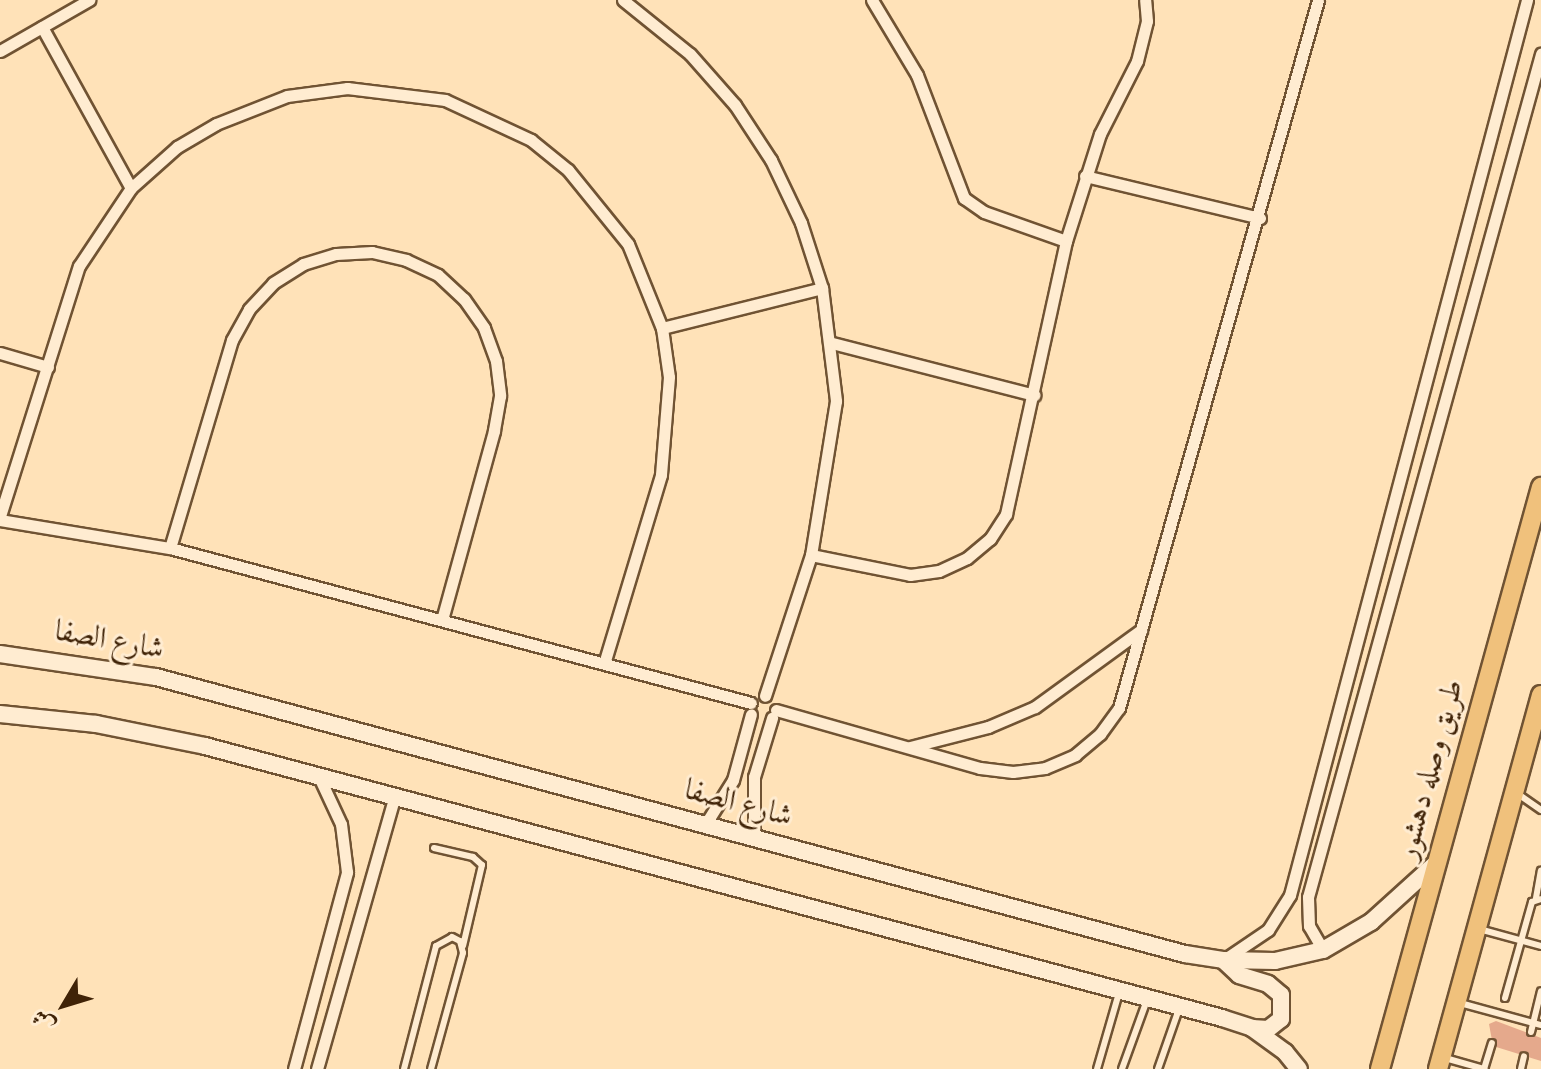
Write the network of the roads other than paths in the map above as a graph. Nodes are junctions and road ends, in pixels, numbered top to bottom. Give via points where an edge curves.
1 (89, 0) edge
2 (623, 0) edge
3 (872, 0) edge
4 (1145, 0) edge
5 (1318, 0) edge
6 (1527, 0) edge
7 (640, 5) edge
8 (42, 27) junction
9 (0, 51) edge
10 (1541, 54) edge
11 (1085, 176) junction
12 (131, 188) junction
13 (1260, 218) junction
14 (1066, 241) junction
15 (822, 288) junction
16 (662, 328) junction
17 (832, 343) junction
18 (0, 353) edge
19 (48, 367) junction
20 (1034, 395) junction
21 (1541, 487) edge
22 (0, 518) edge
23 (170, 548) junction
24 (811, 555) junction
25 (442, 620) junction
26 (1141, 629) junction
27 (0, 654) edge
28 (604, 664) junction
29 (765, 696) junction
30 (1540, 705) edge
31 (751, 708) junction
32 (0, 714) edge
33 (774, 714) junction
34 (909, 748) junction
35 (320, 779) junction
36 (1514, 791) junction
37 (394, 799) junction
38 (1541, 810) edge
39 (705, 825) junction
40 (754, 838) junction
41 (434, 848) dead end
42 (1436, 863) junction
43 (1297, 867) junction
44 (1541, 870) edge
45 (1315, 872) junction
46 (1538, 899) edge
47 (1475, 928) junction
48 (1521, 941) junction
49 (463, 946) junction
50 (1541, 946) edge
51 (1323, 950) junction
52 (1223, 960) junction
53 (1541, 991) edge
54 (1119, 993) junction
55 (313, 997) junction
56 (1505, 998) dead end
57 (1147, 1000) junction
58 (1456, 1002) junction
59 (336, 1003) junction
60 (1179, 1009) junction
61 (1501, 1014) junction
62 (1498, 1022) dead end
63 (1537, 1024) edge
64 (1252, 1028) junction
65 (1531, 1032) dead end
66 (1492, 1043) dead end
67 (1524, 1056) dead end
68 (1440, 1063) edge
69 (294, 1069) edge
70 (317, 1069) edge
71 (404, 1069) edge
72 (431, 1069) edge
73 (1097, 1069) edge
74 (1122, 1069) edge
75 (1158, 1069) edge
76 (1299, 1069) edge
77 (1380, 1069) edge
78 (1484, 1069) edge
79 (1521, 1069) edge

1 - 8 street
2 - 7 street
3 - 14 street via 917,75 964,198 984,212
4 - 11 street via 1147,21 1137,61
5 - 13 street
6 - 43 street
7 - 15 street via 735,105 771,160 801,223
8 - 9 street
8 - 12 street
10 - 45 street
11 - 13 street
11 - 14 street
12 - 16 street via 177,147 216,124 287,96 347,88 445,100 531,140 568,170 628,244
12 - 19 street via 79,266
13 - 26 street
14 - 20 street
15 - 16 street
15 - 17 street
16 - 28 street via 669,377 663,463
17 - 20 street
17 - 24 street via 836,401
18 - 19 street
19 - 22 street
20 - 24 street via 1006,514 990,539 967,558 939,571 910,575
21 - 42 main road, طريق وصله دهشور
22 - 23 street
23 - 25 street
23 - 25 street via 232,340 249,309 273,283 303,264 336,254 372,252 406,260 438,275 464,299 484,328 498,373 494,431
24 - 29 street
25 - 28 street
26 - 34 street via 1035,707 988,727
26 - 34 street via 1119,708 1075,755 1045,768 1013,772
27 - 39 street, شارع الصفا via 156,677
28 - 31 street
29 - 31 street
29 - 33 street
30 - 36 main road
31 - 33 street via 760,721
31 - 39 street via 733,780
32 - 35 street via 96,724 190,743
33 - 34 street
33 - 40 street via 754,777
35 - 37 street
35 - 55 street via 341,824 347,872
36 - 38 lane
36 - 47 main road
37 - 54 street
37 - 59 street
39 - 40 street, شارع الصفا
40 - 52 street, شارع الصفا
41 - 49 lane via 473,857 482,865
42 - 51 street, شارع الصفا via 1371,922
42 - 77 main road, طريق وصله دهشور
43 - 45 street
43 - 52 street via 1275,922
44 - 46 lane
45 - 51 street via 1307,917
46 - 48 lane
47 - 48 lane
47 - 58 main road
48 - 50 lane
48 - 56 lane
49 - 71 lane via 452,937 436,946
49 - 72 lane
51 - 52 street, شارع الصفا via 1275,961
52 - 64 street via 1239,975 1268,984 1281,995 1281,1019 1268,1029
53 - 63 lane
54 - 57 street
54 - 73 lane
55 - 59 street
55 - 69 street
57 - 60 street
57 - 74 lane
58 - 61 lane
58 - 68 main road
59 - 70 street
60 - 64 street
60 - 75 lane
61 - 62 lane
61 - 63 lane
63 - 65 lane
64 - 76 street
66 - 78 lane
67 - 79 lane
68 - 78 lane

